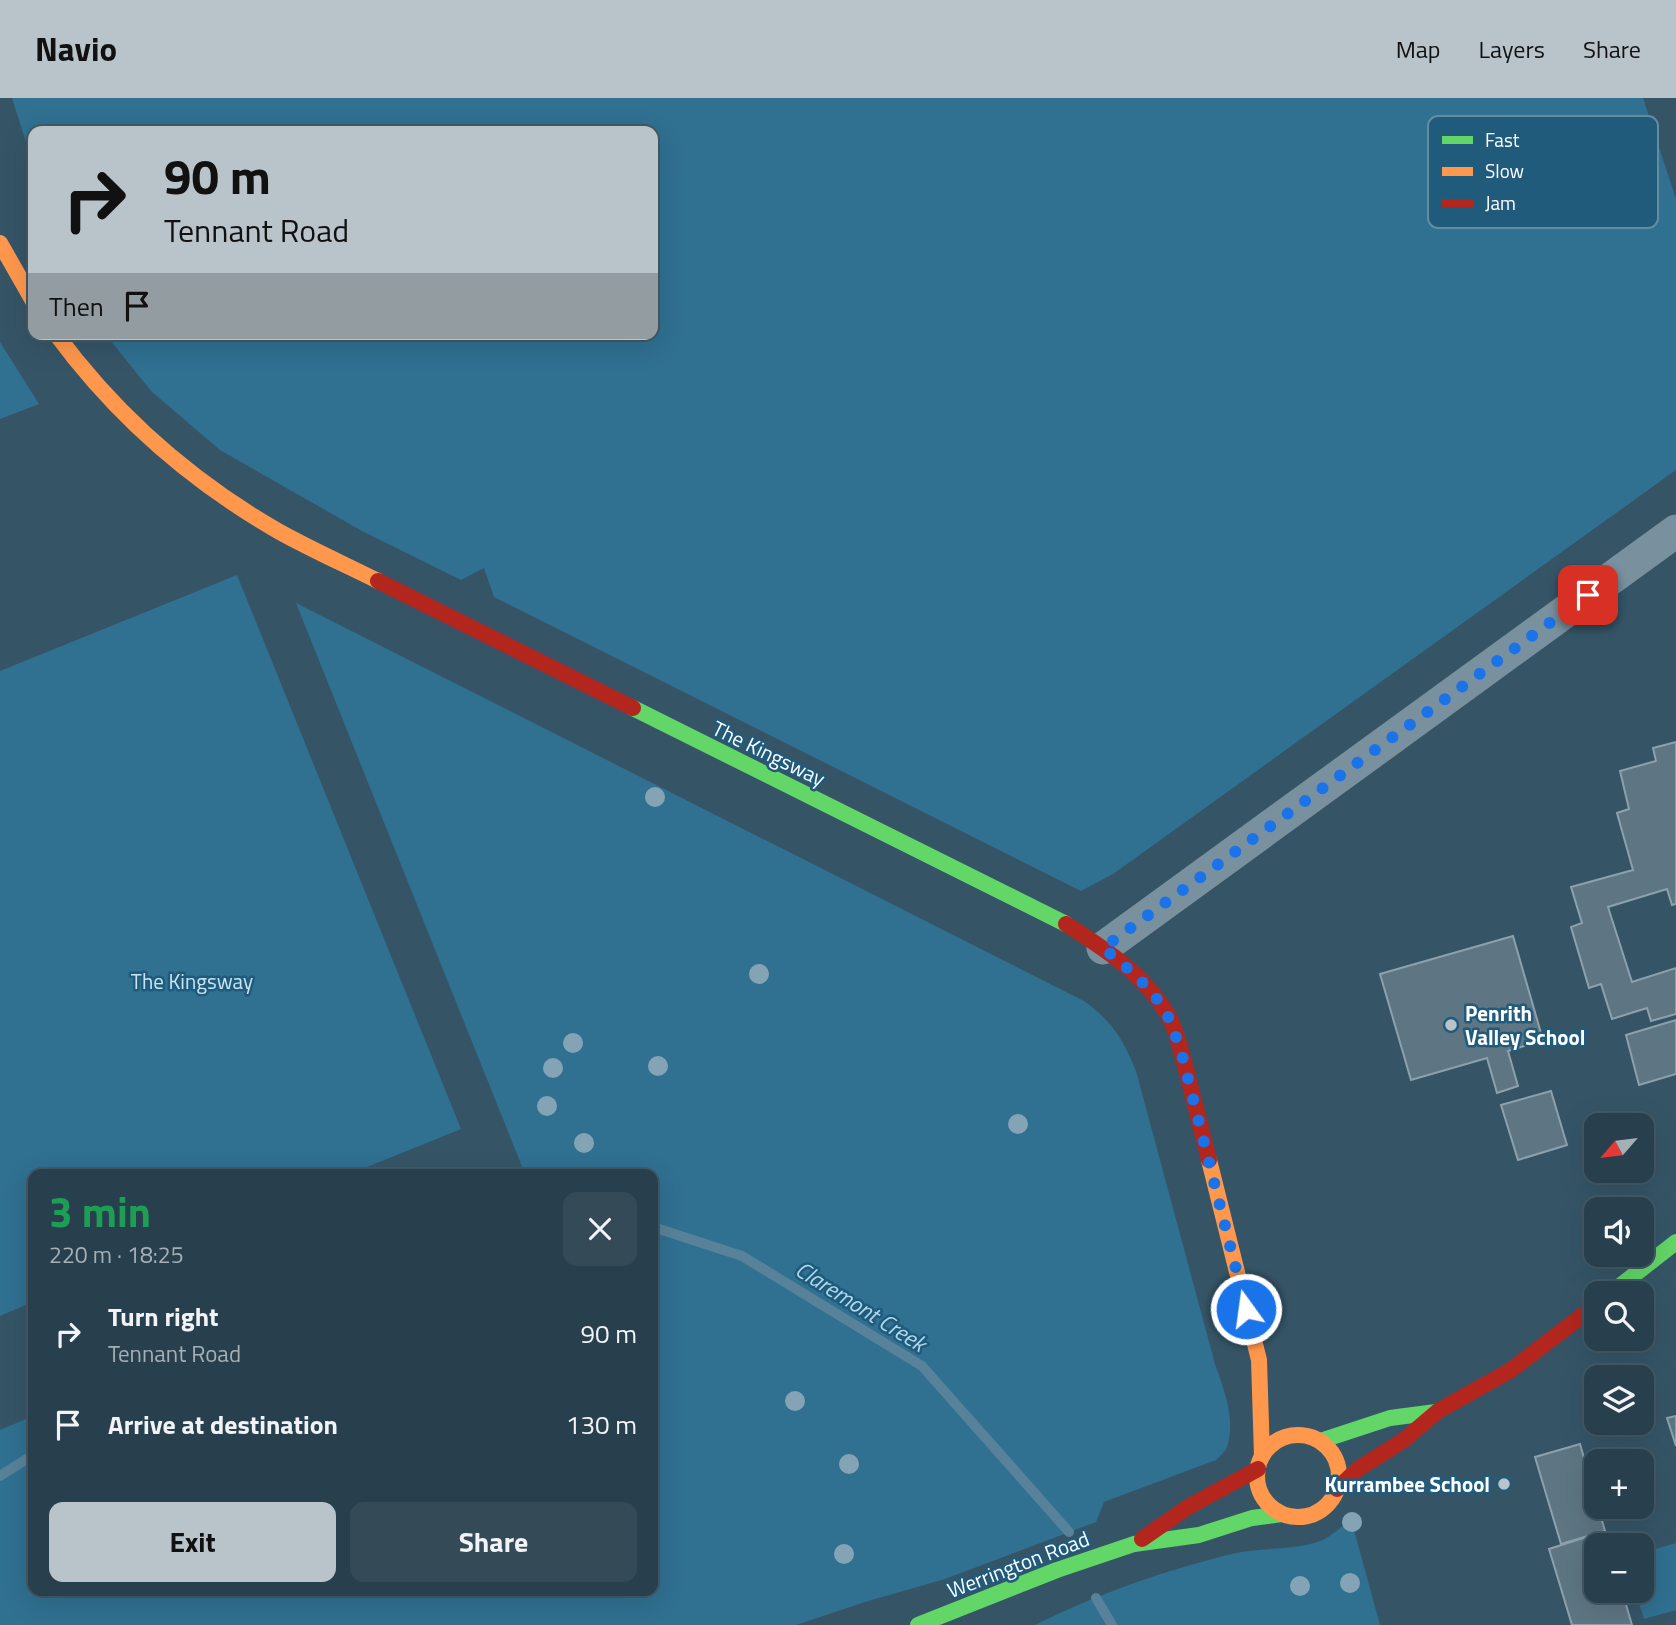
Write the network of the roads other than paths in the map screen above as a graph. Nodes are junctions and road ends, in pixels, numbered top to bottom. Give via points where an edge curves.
1 (0, 243) edge
2 (28, 292) edge
3 (61, 340) edge
4 (1676, 531) edge
5 (1103, 948) junction
6 (1676, 1242) edge
7 (1626, 1281) edge
8 (1584, 1314) edge
9 (1259, 1360) junction
10 (1278, 1391) dead end
11 (1438, 1411) junction
12 (1296, 1418) dead end
13 (1314, 1438) junction
14 (1260, 1462) junction
15 (1337, 1489) junction
16 (1282, 1514) junction
17 (1134, 1544) junction
18 (973, 1615) edge
19 (918, 1625) edge

1 - 2 street
3 - 5 street, The Kingsway via 108,398 162,449 278,531 1060,921
4 - 5 street
5 - 9 street, The Kingsway via 1153,995 1170,1021
6 - 7 street
8 - 11 street via 1511,1370
9 - 10 street, The Kingsway
9 - 14 street, The Kingsway
11 - 13 street
11 - 15 street
12 - 13 street
13 - 14 street via 1295,1434 1282,1438 1270,1445
13 - 15 street via 1331,1450 1337,1462
14 - 16 street via 1257,1482 1262,1495
14 - 17 street, Werrington Road
15 - 16 street via 1331,1501 1308,1516
16 - 17 street, Werrington Road via 1199,1535
17 - 18 street, Werrington Road via 1057,1570
18 - 19 street, Werrington Road

